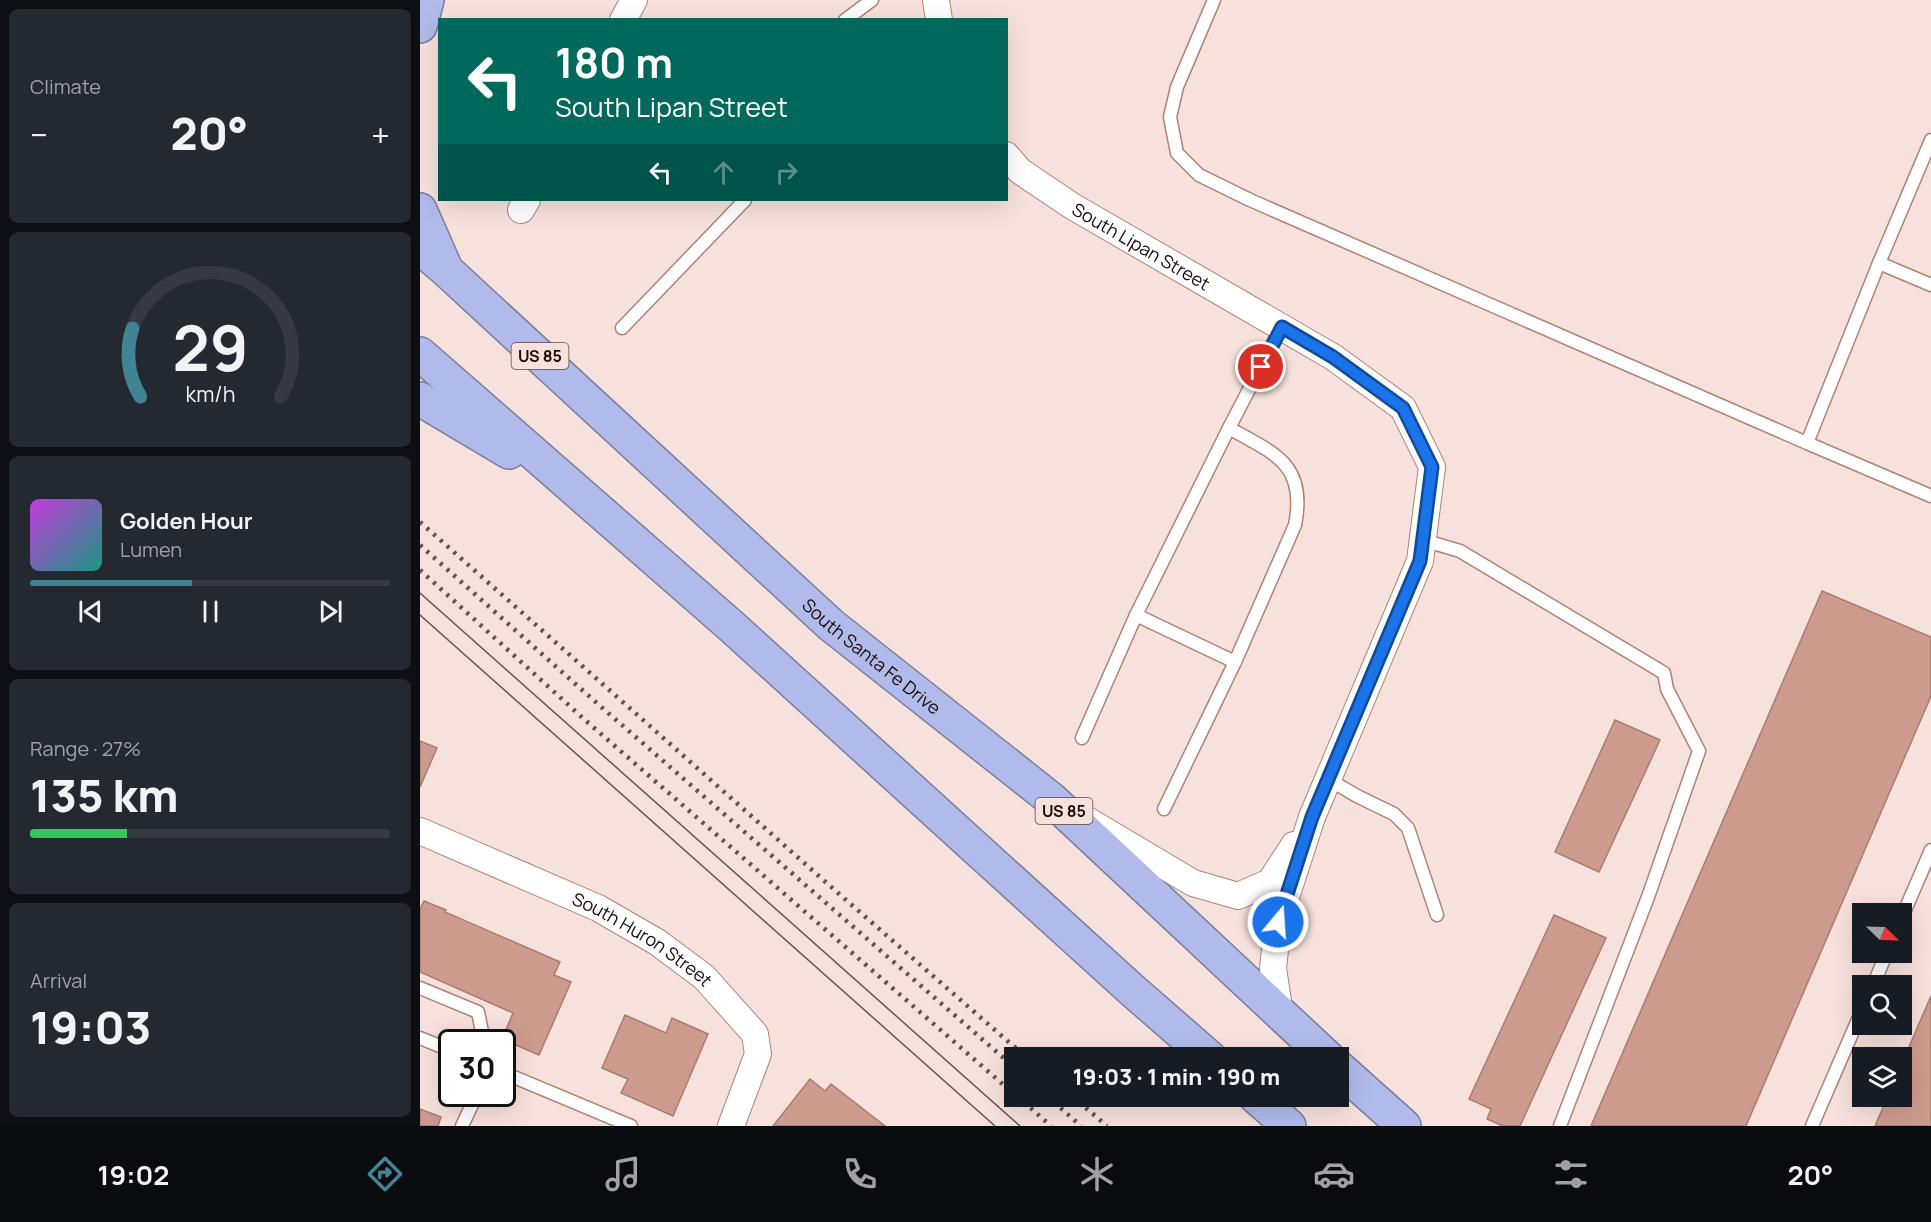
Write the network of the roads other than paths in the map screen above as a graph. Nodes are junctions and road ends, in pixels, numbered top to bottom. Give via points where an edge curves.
1 (426, 0) edge
2 (634, 0) edge
3 (872, 0) edge
4 (936, 0) edge
5 (1214, 0) edge
6 (624, 18) edge
7 (848, 18) edge
8 (939, 18) edge
9 (420, 26) edge
10 (1931, 140) edge
11 (1008, 157) edge
12 (744, 201) edge
13 (420, 210) edge
14 (420, 248) edge
15 (1879, 263) junction
16 (445, 269) junction
17 (1931, 285) edge
18 (1282, 327) junction
19 (622, 328) dead end
20 (420, 354) edge
21 (420, 399) edge
22 (1229, 428) junction
23 (1807, 443) junction
24 (582, 496) junction
25 (1931, 496) edge
26 (1423, 540) junction
27 (1136, 615) junction
28 (1235, 662) junction
29 (1082, 738) dead end
30 (1328, 779) junction
31 (1051, 799) junction
32 (1164, 809) dead end
33 (1312, 817) junction
34 (420, 831) edge
35 (1931, 850) edge
36 (1908, 903) edge
37 (1437, 915) dead end
38 (420, 988) edge
39 (1280, 1015) junction
40 (481, 1029) edge
41 (1852, 1033) edge
42 (420, 1038) edge
43 (438, 1045) edge
44 (1197, 1047) edge
45 (1316, 1047) edge
46 (1349, 1077) edge
47 (516, 1078) edge
48 (471, 1107) edge
49 (1267, 1107) edge
50 (462, 1126) edge
51 (631, 1126) edge
52 (731, 1126) edge
53 (1289, 1126) edge
54 (1404, 1126) edge
55 (1560, 1126) edge
56 (1812, 1126) edge

1 - 9 highway
2 - 6 street
3 - 7 lane
4 - 8 street
5 - 23 lane via 1177,87 1170,117 1177,153 1199,175
10 - 15 lane
11 - 18 street, South Lipan Street via 1020,171 1072,206
12 - 19 lane
13 - 16 highway
14 - 16 highway, South Santa Fe Drive / US 85
15 - 17 lane
15 - 23 lane
16 - 31 highway, South Santa Fe Drive / US 85 via 831,625
18 - 22 lane
18 - 26 street, South Lipan Street via 1333,357 1403,408 1432,467
20 - 24 highway
21 - 24 highway
22 - 27 lane
22 - 28 lane via 1281,459 1291,473 1298,506 1294,525
23 - 25 lane
24 - 44 highway
26 - 30 street, South Lipan Street via 1420,561
26 - 55 lane via 1460,551 1664,673 1667,689 1699,751
27 - 28 lane
27 - 29 lane
28 - 32 lane
30 - 33 street, South Lipan Street
30 - 37 lane via 1394,814 1408,828
31 - 33 street, South Lipan Street via 1193,883 1238,896 1270,882
31 - 39 highway, South Santa Fe Drive / US 85
33 - 39 street, South Lipan Street via 1278,922 1274,968
34 - 52 street, South Huron Street via 598,908 657,942 704,976 755,1034 758,1054
35 - 36 lane
38 - 40 lane via 478,1012
39 - 45 highway, South Santa Fe Drive / US 85
41 - 56 lane
42 - 43 lane
46 - 54 highway
47 - 51 lane
48 - 50 lane
49 - 53 highway

